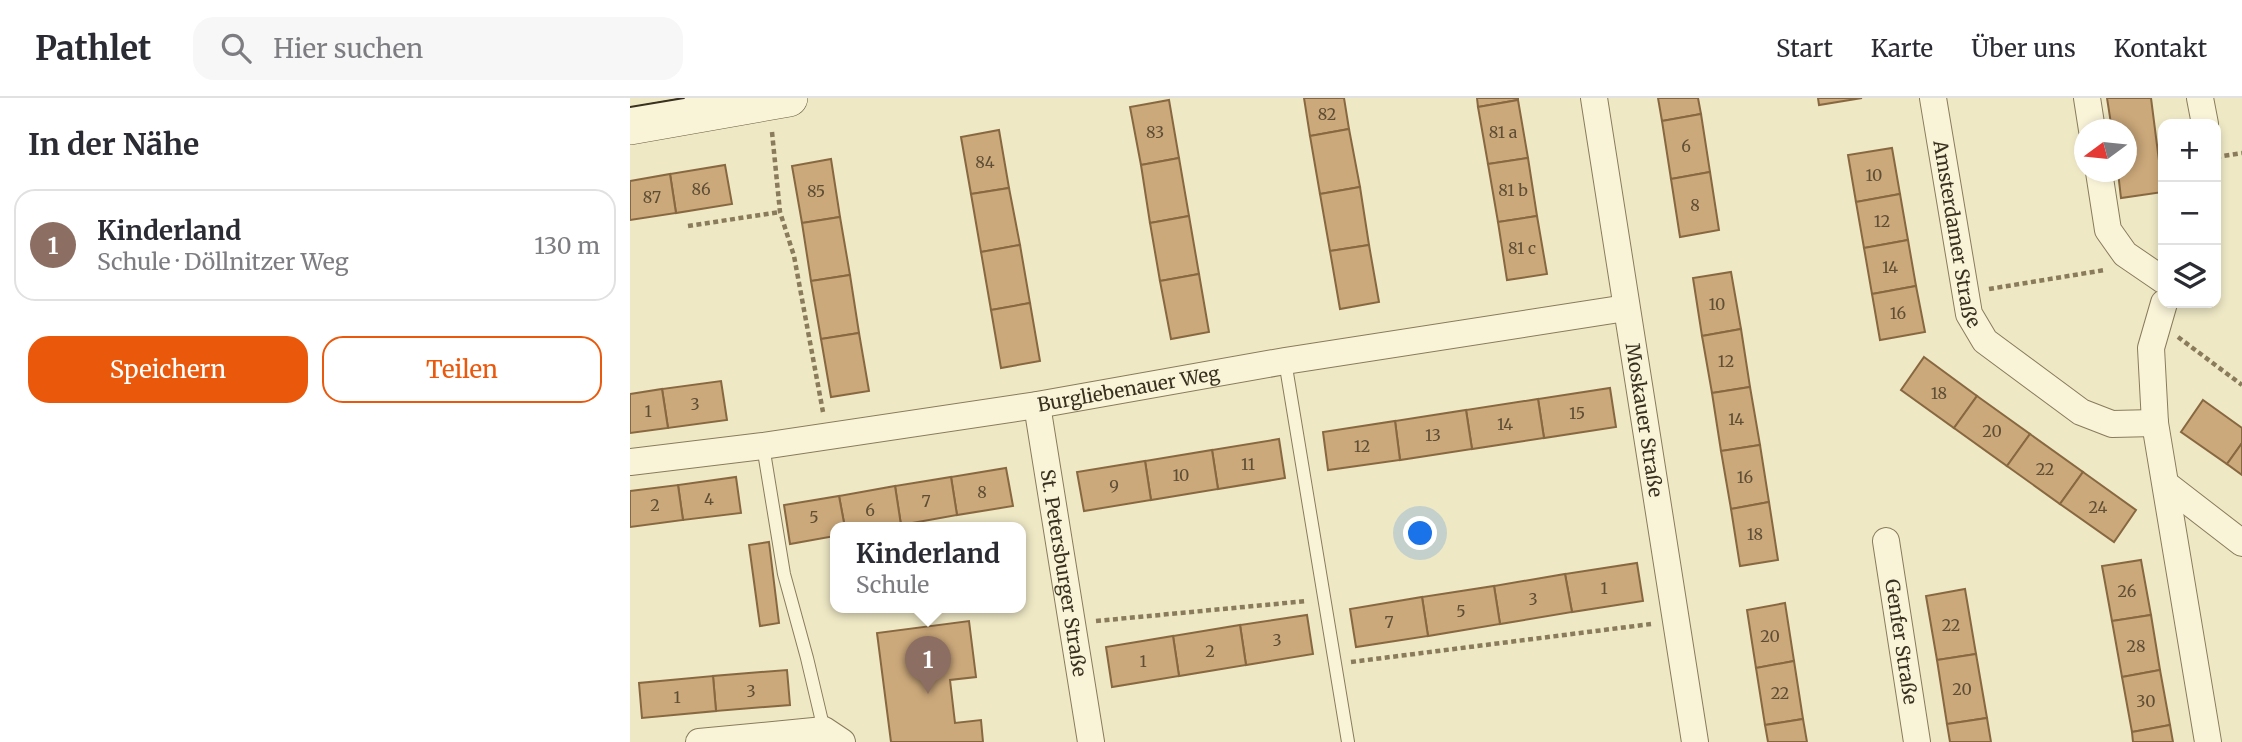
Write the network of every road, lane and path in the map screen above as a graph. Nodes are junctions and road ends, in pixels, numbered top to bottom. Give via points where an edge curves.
1 (1594, 98) edge
2 (1933, 98) edge
3 (2087, 98) edge
4 (2200, 98) edge
5 (779, 99) edge
6 (2090, 119) edge
7 (2203, 119) edge
8 (630, 125) edge
9 (2242, 153) edge
10 (2221, 156) edge
11 (2101, 182) edge
12 (780, 212) junction
13 (688, 226) dead end
14 (2140, 264) junction
15 (2158, 277) edge
16 (1966, 293) junction
17 (1626, 308) junction
18 (2161, 313) edge
19 (1285, 361) junction
20 (2242, 385) edge
21 (1037, 405) junction
22 (2155, 424) junction
23 (828, 437) junction
24 (763, 446) junction
25 (630, 462) edge
26 (2167, 485) junction
27 (1886, 541) dead end
28 (2242, 543) edge
29 (1325, 600) junction
30 (1676, 622) junction
31 (1070, 623) junction
32 (1335, 664) junction
33 (833, 736) edge
34 (699, 742) edge
35 (1091, 742) edge
36 (1348, 742) edge
37 (1695, 742) edge
38 (1917, 742) edge
39 (2208, 742) edge

1 - 17 street, Moskauer Straße
2 - 16 street, Amsterdamer Straße
3 - 6 street
4 - 7 street
5 - 8 street
5 - 12 path
9 - 10 path
11 - 14 street via 2108,230 2125,254
12 - 13 path
12 - 23 path via 794,256
14 - 15 street
14 - 16 path
16 - 22 street, Amsterdamer Straße via 1969,314 1985,341 2081,412 2112,424
17 - 19 street, Burgliebenauer Weg
17 - 30 street, Moskauer Straße
18 - 20 path
18 - 22 street via 2151,348
19 - 21 street, Burgliebenauer Weg
19 - 29 lane
21 - 23 street, Burgliebenauer Weg
21 - 31 street, St. Petersburger Straße
22 - 26 street
23 - 24 street, Burgliebenauer Weg
24 - 25 street, Burgliebenauer Weg
24 - 33 lane via 784,574
26 - 28 street
26 - 39 street
27 - 38 street, Genfer Straße
29 - 31 path
29 - 32 lane
30 - 32 path
30 - 37 street, Moskauer Straße
31 - 35 street, St. Petersburger Straße
32 - 36 lane
33 - 34 street

